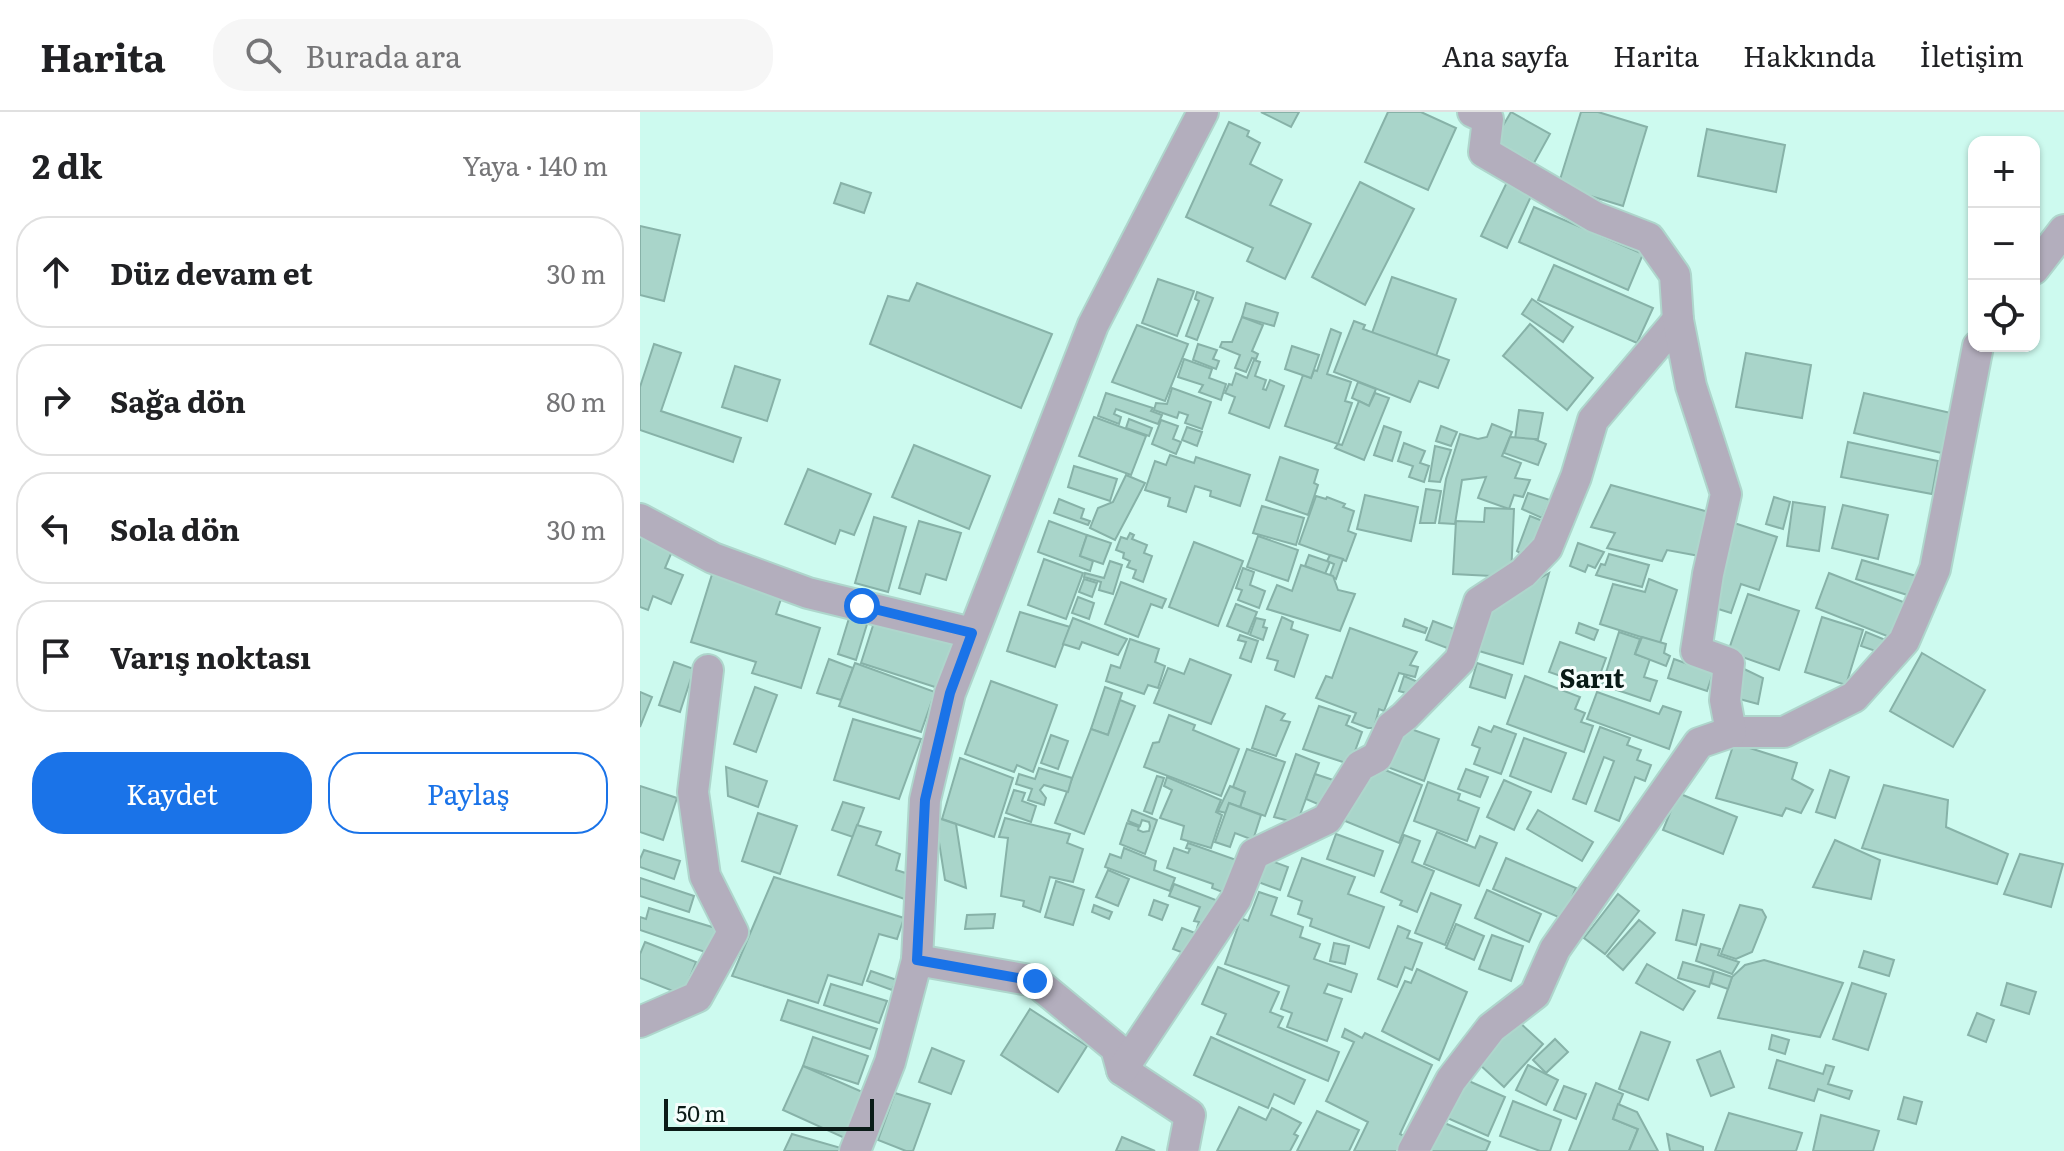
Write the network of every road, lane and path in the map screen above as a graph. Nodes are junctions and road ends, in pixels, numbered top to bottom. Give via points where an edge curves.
1 (1203, 112) edge
2 (1473, 112) edge
3 (2064, 230) edge
4 (2040, 261) edge
5 (1678, 320) junction
6 (1977, 352) edge
7 (640, 519) edge
8 (972, 633) junction
9 (708, 670) dead end
10 (1731, 732) junction
11 (917, 960) junction
12 (640, 1022) edge
13 (1122, 1070) junction
14 (855, 1151) edge
15 (1183, 1151) edge
16 (1413, 1151) edge

1 - 8 street via 1093,325
2 - 5 street via 1488,119 1484,152 1595,217 1649,238 1675,275
3 - 4 street
5 - 10 street via 1691,386 1726,494 1696,651 1729,663 1725,700
5 - 13 street via 1593,420 1547,548 1523,573 1479,602 1460,660 1391,727 1377,757 1360,766 1327,819 1254,854 1236,899
6 - 10 street via 1935,569 1904,641 1854,697 1784,732
7 - 8 street via 713,558 808,593
8 - 11 street via 950,693 925,800
9 - 12 street via 693,792 705,876 733,932 697,997
10 - 16 street via 1699,743 1555,949 1535,994 1483,1038 1451,1080
11 - 13 street via 1035,981 1116,1048
11 - 14 street via 890,1062
13 - 15 street via 1190,1115

